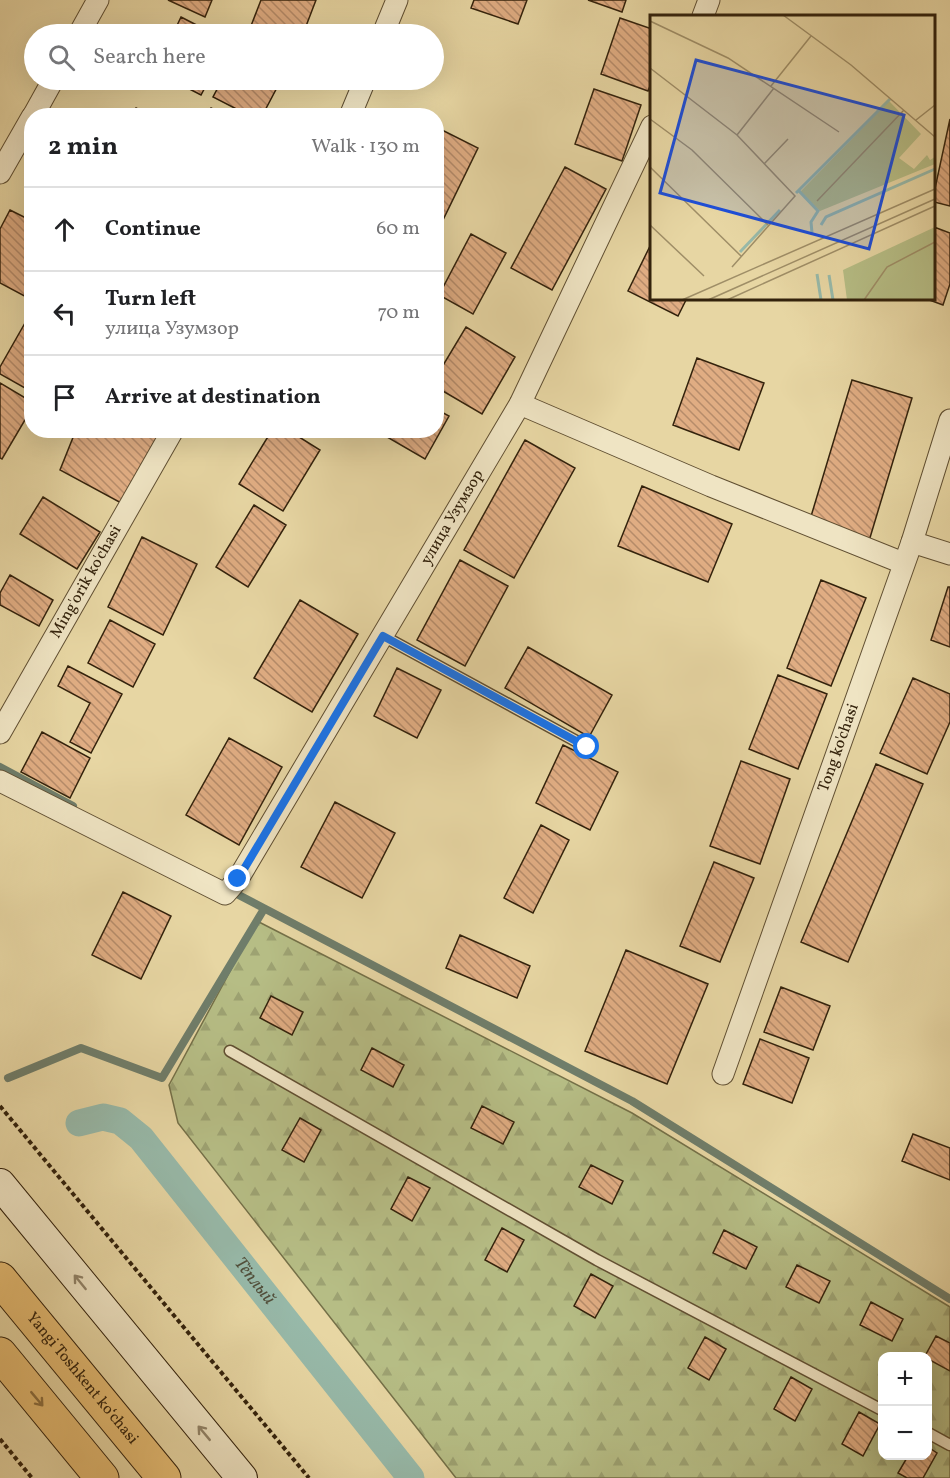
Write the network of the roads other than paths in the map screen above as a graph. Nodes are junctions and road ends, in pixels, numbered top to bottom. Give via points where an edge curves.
1 (98, 0) edge
2 (397, 0) edge
3 (709, 0) edge
4 (703, 15) edge
5 (85, 24) edge
6 (387, 24) edge
7 (47, 90) edge
8 (360, 90) edge
9 (37, 108) edge
10 (353, 108) edge
11 (650, 128) edge
12 (24, 130) edge
13 (0, 172) edge
14 (520, 404) junction
15 (950, 420) edge
16 (168, 438) edge
17 (912, 542) junction
18 (950, 554) edge
19 (903, 563) junction
20 (383, 636) junction
21 (0, 733) edge
22 (587, 747) dead end
23 (0, 781) edge
24 (230, 1051) dead end
25 (723, 1074) dead end
26 (0, 1184) edge
27 (0, 1279) edge
28 (0, 1354) edge
29 (878, 1408) edge
30 (932, 1436) edge
31 (950, 1445) edge
32 (102, 1478) edge
33 (164, 1478) edge
34 (242, 1478) edge

1 - 5 street
2 - 6 street
3 - 4 street
7 - 9 street
8 - 10 street
11 - 14 street, улица Узумзор
12 - 13 street
14 - 19 street
14 - 20 street, улица Узумзор
15 - 17 street, Tong ko'chasi
16 - 21 street, Ming'orik ko'chasi
17 - 18 street
17 - 19 street, Tong ko'chasi
19 - 25 street, Tong ko'chasi
20 - 22 lane
20 - 23 street, улица Узумзор via 232,887
24 - 29 lane via 597,1260
34 -> 26 main road
27 - 33 highway, Yangi Toshkent ko‘chasi
28 -> 32 highway
30 - 31 lane

